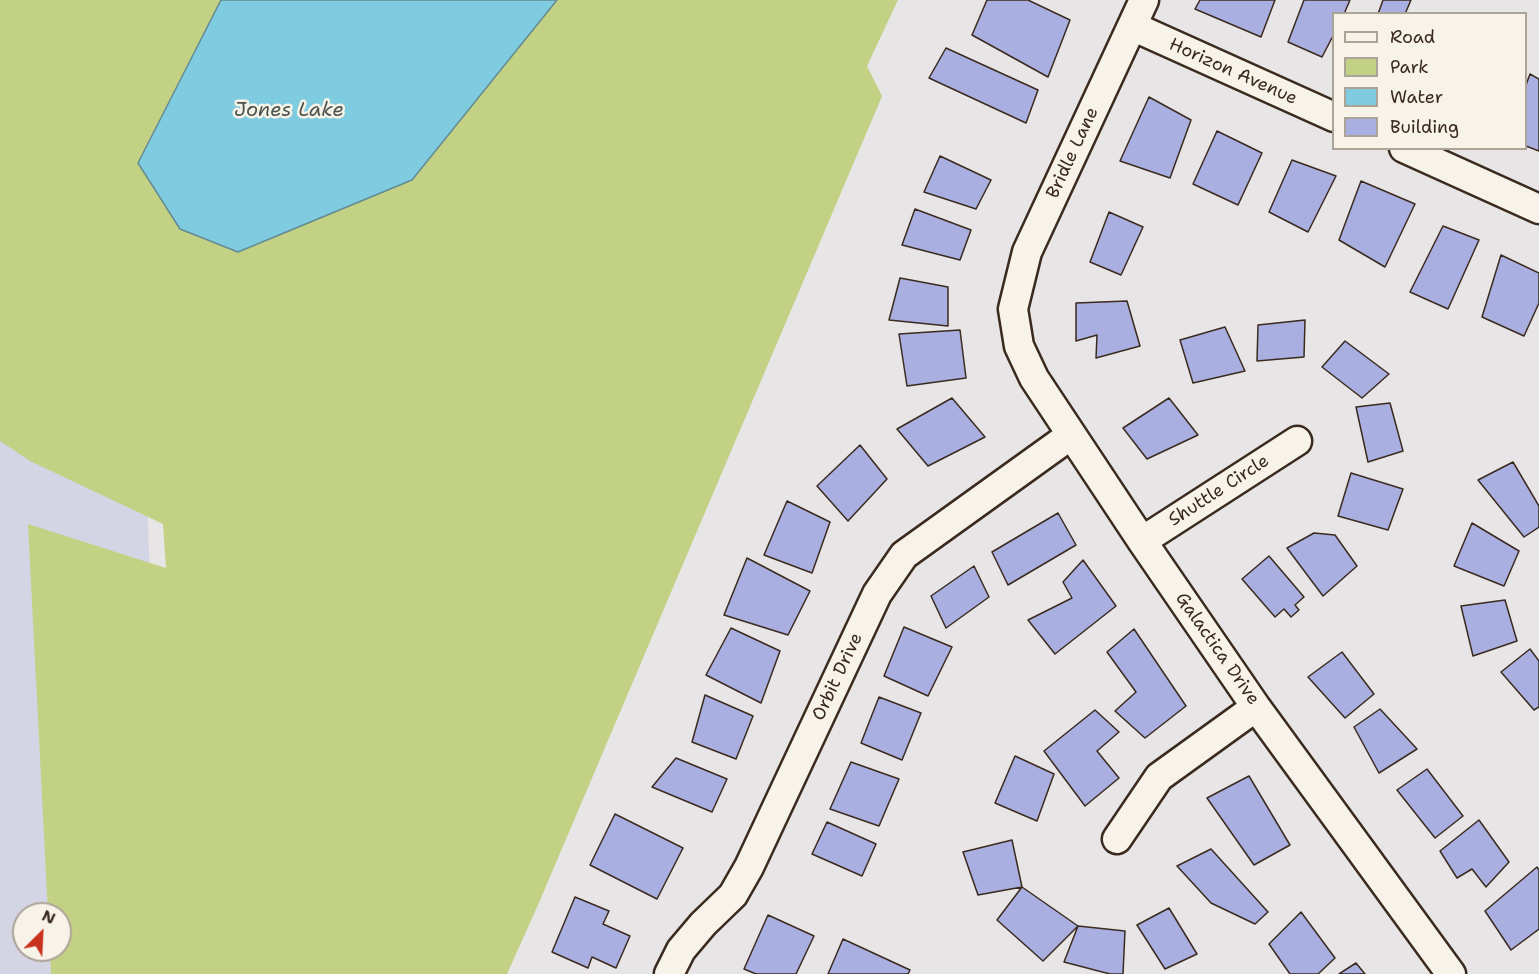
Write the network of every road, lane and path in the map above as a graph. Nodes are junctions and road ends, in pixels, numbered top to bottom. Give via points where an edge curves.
1 (1144, 0) edge
2 (1132, 26) junction
3 (1332, 116) edge
4 (1408, 150) edge
5 (1539, 209) edge
6 (1012, 309) joint
7 (1071, 435) junction
8 (1297, 441) dead end
9 (1142, 540) junction
10 (1256, 707) junction
11 (1117, 839) dead end
12 (669, 974) edge
13 (1451, 974) edge

1 - 2 street, Bridle Lane
2 - 3 street, Horizon Avenue
2 - 6 street, Bridle Lane via 1027,252
4 - 5 street
6 - 7 street, Galactica Drive via 1019,346 1034,378
7 - 9 street, Galactica Drive
7 - 12 street, Orbit Drive via 904,555 877,594 749,867 733,895 681,950
8 - 9 street, Shuttle Circle
9 - 10 street, Galactica Drive
10 - 11 street via 1159,777
10 - 13 street, Galactica Drive

